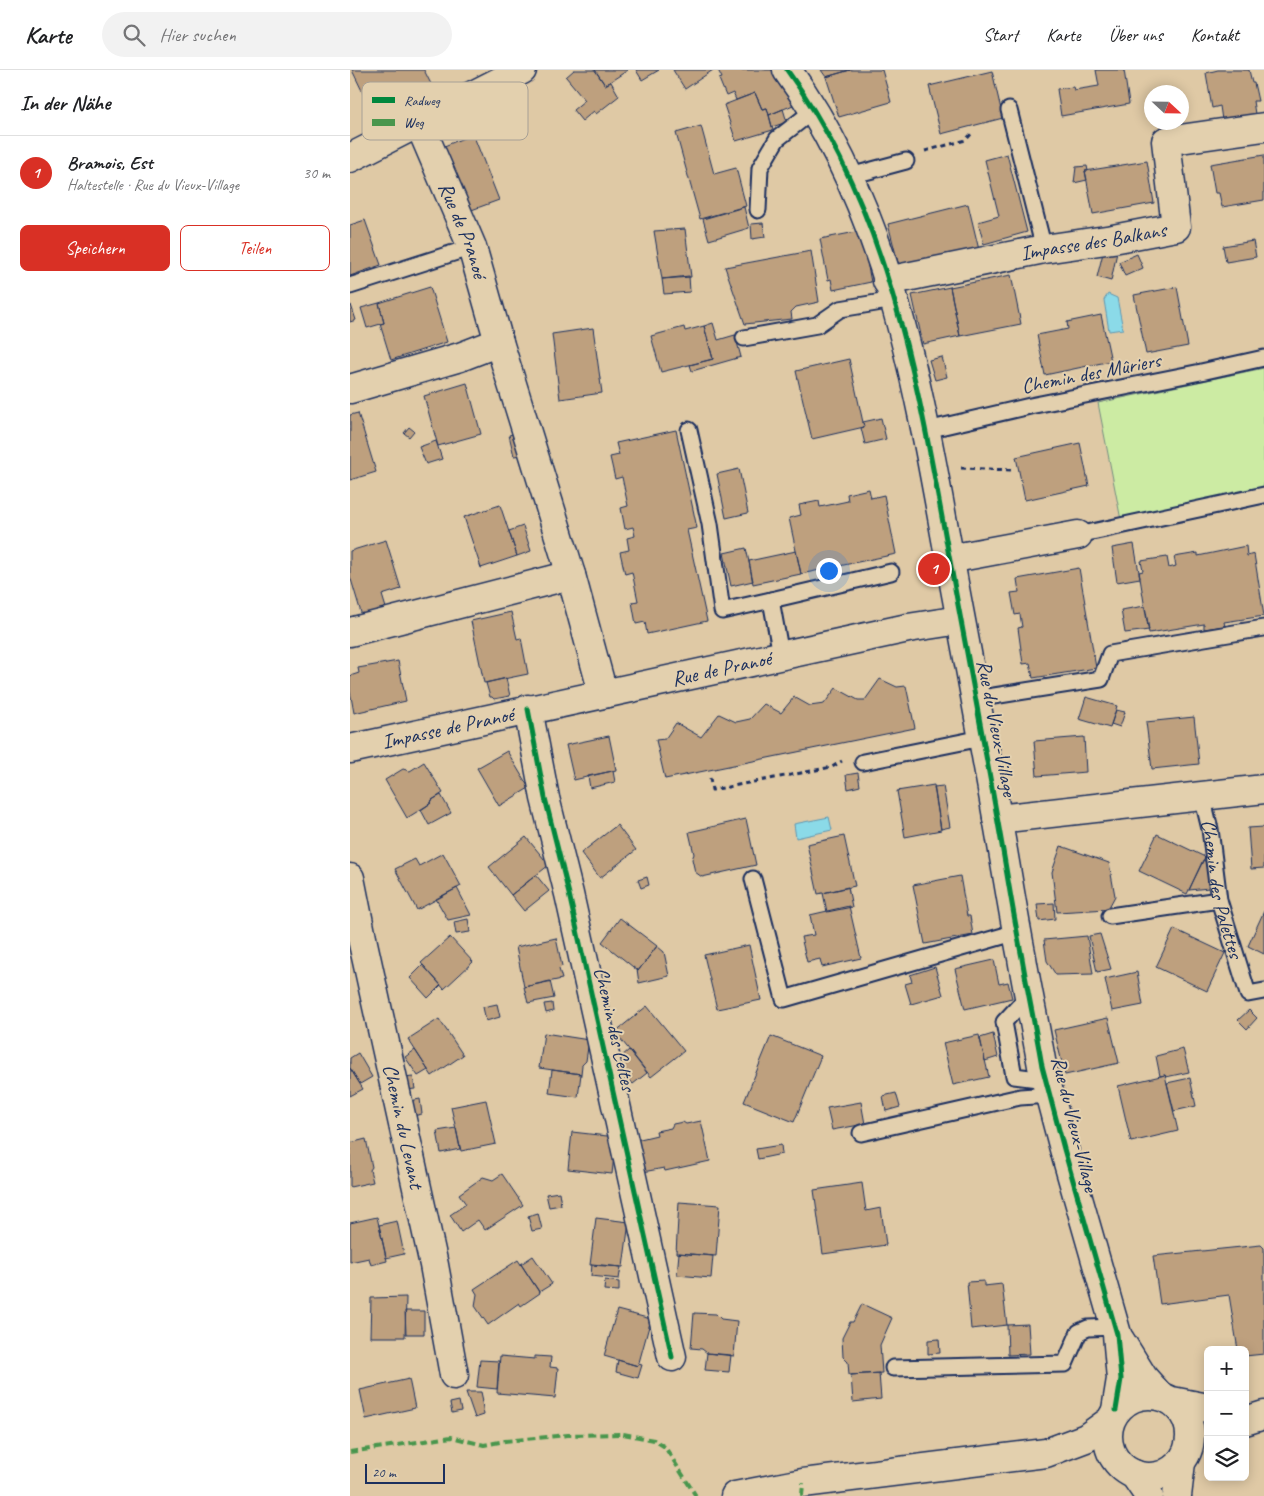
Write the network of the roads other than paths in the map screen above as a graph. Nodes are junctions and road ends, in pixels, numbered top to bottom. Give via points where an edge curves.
1 (522, 70) edge
2 (787, 70) edge
3 (477, 81) edge
4 (814, 110) junction
5 (1009, 110) dead end
6 (1264, 126) edge
7 (385, 140) edge
8 (426, 140) edge
9 (350, 158) edge
10 (906, 161) road end
11 (850, 176) junction
12 (758, 210) dead end
13 (472, 247) junction
14 (1044, 249) junction
15 (350, 286) edge
16 (891, 290) junction
17 (744, 338) dead end
18 (499, 342) junction
19 (1264, 358) edge
20 (350, 389) edge
21 (689, 430) dead end
22 (926, 430) junction
23 (1264, 495) edge
24 (1078, 534) joint
25 (949, 559) junction
26 (891, 572) dead end
27 (571, 575) junction
28 (771, 600) junction
29 (960, 620) junction
30 (1264, 628) edge
31 (350, 632) edge
32 (781, 655) junction
33 (603, 693) junction
34 (975, 699) junction
35 (528, 709) junction
36 (982, 738) junction
37 (350, 748) edge
38 (863, 762) dead end
39 (1264, 789) edge
40 (1202, 796) junction
41 (997, 820) junction
42 (350, 878) edge
43 (753, 879) dead end
44 (1219, 900) junction
45 (1110, 916) dead end
46 (1017, 932) junction
47 (1264, 992) edge
48 (1048, 1088) junction
49 (861, 1133) dead end
50 (1116, 1331) junction
51 (672, 1357) dead end
52 (893, 1368) dead end
53 (454, 1375) dead end
54 (1166, 1399) junction
55 (1204, 1407) edge
56 (1249, 1412) edge
57 (1264, 1414) edge
58 (1113, 1415) junction
59 (1249, 1420) edge
60 (1204, 1444) edge
61 (1046, 1453) junction
62 (1182, 1459) junction
63 (1135, 1479) edge
64 (735, 1496) edge
65 (1177, 1496) edge

1 - 3 street
2 - 4 street, Rue du Vieux-Village
4 - 11 street, Rue du Vieux-Village
4 - 12 lane via 777,139 760,168
5 - 14 lane
6 - 14 street, Impasse des Balkans via 1166,141 1176,227
7 - 9 street
8 - 13 street, Rue de Pranoé
10 - 11 lane
11 - 16 street, Rue du Vieux-Village
13 - 15 lane
13 - 18 street, Rue de Pranoé
14 - 16 street, Impasse des Balkans
16 - 17 lane via 840,309 817,325
16 - 22 street, Rue du Vieux-Village
18 - 20 street via 460,357
18 - 27 street, Rue de Pranoé
19 - 22 lane, Chemin des Mûriers
21 - 28 lane via 710,524 722,610
22 - 25 street, Rue du Vieux-Village
23 - 24 lane
24 - 25 street
25 - 29 street, Rue du Vieux-Village
26 - 28 lane
27 - 31 street
27 - 33 street, Rue de Pranoé
28 - 32 lane
29 - 32 street, Rue de Pranoé
29 - 34 street, Rue du Vieux-Village
30 - 34 lane via 1110,654 1102,678
32 - 33 street, Rue de Pranoé
33 - 35 street, Impasse de Pranoé
34 - 36 street, Rue du Vieux-Village
35 - 37 street, Impasse de Pranoé
35 - 51 street, Chemin des Celtes via 545,798
36 - 38 lane
36 - 41 street, Rue du Vieux-Village
39 - 40 street, Chemin des Palettes
40 - 41 street, Chemin des Palettes
40 - 44 lane, Chemin des Palettes via 1210,829
41 - 46 street, Rue du Vieux-Village
42 - 53 street, Chemin du Levant via 434,1265
43 - 46 lane via 784,998
44 - 45 lane
44 - 47 lane, Chemin des Palettes via 1248,994
46 - 48 street, Rue du Vieux-Village
48 - 49 lane
48 - 50 street, Rue du Vieux-Village
50 - 52 lane via 1088,1328 1079,1332 1065,1364
50 - 54 street, Rue du Vieux-Village via 1143,1377
50 - 58 street, Rue du Vieux-Village via 1121,1379
54 - 55 street
54 - 58 street via 1148,1394 1136,1396
54 - 62 street via 1184,1415 1189,1426 1190,1438
56 - 57 street
57 - 59 street
58 - 61 street via 1086,1438
58 - 63 street via 1107,1436 1110,1450
60 - 62 street
61 - 63 street via 1085,1457
61 - 64 street via 803,1483
62 - 63 street via 1161,1475
62 - 65 street

